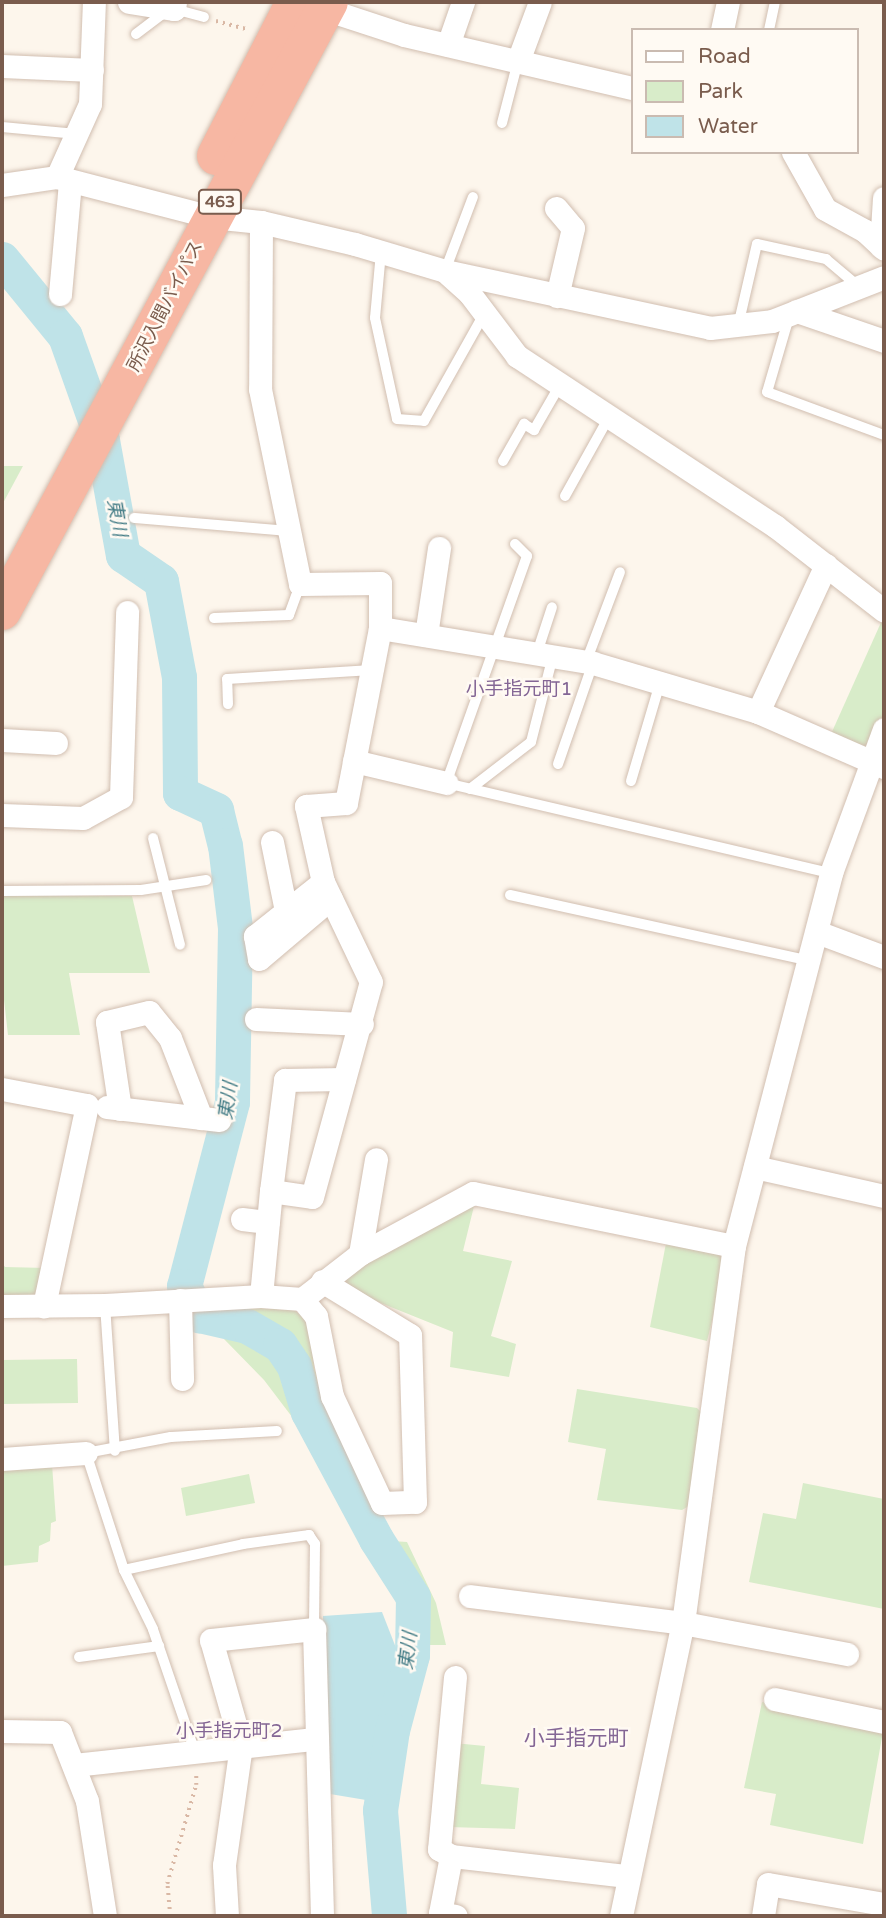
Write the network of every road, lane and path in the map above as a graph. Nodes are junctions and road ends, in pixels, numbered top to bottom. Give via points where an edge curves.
1 (93, 2) edge
2 (129, 2) edge
3 (463, 2) edge
4 (540, 2) edge
5 (728, 2) edge
6 (775, 2) edge
7 (317, 4) edge
8 (171, 6) edge
9 (205, 17) joint
10 (722, 28) edge
11 (769, 28) edge
12 (136, 34) dead end
13 (261, 34) dead end
14 (448, 45) junction
15 (518, 61) junction
16 (2, 66) edge
17 (92, 70) junction
18 (630, 88) edge
19 (502, 123) dead end
20 (2, 127) edge
21 (77, 135) junction
22 (794, 154) edge
23 (63, 179) junction
24 (2, 185) edge
25 (473, 197) dead end
26 (884, 198) edge
27 (556, 208) dead end
28 (200, 214) junction
29 (261, 222) junction
30 (883, 248) edge
31 (381, 252) junction
32 (445, 271) junction
33 (884, 277) edge
34 (859, 287) junction
35 (60, 294) dead end
36 (556, 296) junction
37 (794, 312) junction
38 (484, 313) junction
39 (738, 326) junction
40 (884, 341) edge
41 (561, 383) junction
42 (611, 414) junction
43 (884, 436) edge
44 (503, 461) dead end
45 (565, 496) dead end
46 (134, 518) dead end
47 (292, 531) junction
48 (516, 544) dead end
49 (439, 548) dead end
50 (2, 556) edge
51 (826, 565) junction
52 (620, 572) dead end
53 (300, 584) junction
54 (552, 607) dead end
55 (2, 611) edge
56 (884, 611) edge
57 (127, 612) dead end
58 (214, 618) dead end
59 (380, 628) junction
60 (426, 635) junction
61 (492, 646) junction
62 (545, 655) junction
63 (589, 662) junction
64 (372, 670) junction
65 (660, 682) junction
66 (228, 704) dead end
67 (758, 712) junction
68 (884, 729) edge
69 (2, 740) edge
70 (56, 743) dead end
71 (354, 761) junction
72 (558, 764) dead end
73 (877, 764) edge
74 (631, 781) dead end
75 (446, 783) junction
76 (470, 789) junction
77 (2, 814) edge
78 (153, 838) dead end
79 (272, 842) dead end
80 (831, 873) junction
81 (206, 880) dead end
82 (168, 886) junction
83 (327, 890) junction
84 (2, 891) edge
85 (510, 895) dead end
86 (286, 911) junction
87 (817, 932) junction
88 (180, 945) dead end
89 (884, 957) edge
90 (809, 961) junction
91 (256, 1019) dead end
92 (362, 1024) junction
93 (344, 1079) junction
94 (2, 1089) edge
95 (87, 1105) junction
96 (120, 1109) junction
97 (376, 1159) dead end
98 (755, 1167) junction
99 (271, 1191) junction
100 (884, 1196) edge
101 (242, 1219) dead end
102 (268, 1222) junction
103 (734, 1246) junction
104 (360, 1254) junction
105 (322, 1281) junction
106 (261, 1296) junction
107 (302, 1299) junction
108 (189, 1300) junction
109 (2, 1306) edge
110 (44, 1306) junction
111 (105, 1306) junction
112 (182, 1379) dead end
113 (277, 1431) dead end
114 (115, 1451) junction
115 (86, 1453) junction
116 (2, 1459) edge
117 (124, 1570) junction
118 (470, 1596) dead end
119 (682, 1622) junction
120 (314, 1629) junction
121 (159, 1646) junction
122 (847, 1654) dead end
123 (79, 1657) dead end
124 (456, 1677) dead end
125 (775, 1699) dead end
126 (884, 1722) edge
127 (2, 1731) edge
128 (315, 1739) junction
129 (241, 1745) junction
130 (195, 1752) junction
131 (74, 1765) junction
132 (451, 1856) junction
133 (627, 1876) junction
134 (870, 1907) edge
135 (105, 1916) edge
136 (170, 1916) edge
137 (227, 1916) edge
138 (322, 1916) edge
139 (456, 1916) edge
140 (621, 1916) edge
141 (763, 1916) edge

1 - 17 street
2 - 8 street
3 - 14 street
4 - 15 street
5 - 10 street
6 - 11 lane
7 - 14 street
7 - 28 highway, 所沢入間バイパス / 463
8 - 9 lane
8 - 12 lane
9 - 13 path
14 - 15 street
15 - 18 street
15 - 19 lane
16 - 17 street
17 - 21 street via 89,104
20 - 21 lane
21 - 23 street
22 - 30 street via 825,209
23 - 24 street
23 - 28 street
23 - 35 street
25 - 32 lane
26 - 30 street
27 - 36 street via 573,228
28 - 29 street
28 - 50 highway, 所沢入間バイパス / 463 via 108,359
28 - 55 highway, 所沢入間バイパス / 463 via 114,404
29 - 31 street
29 - 47 street via 260,389
31 - 32 street
31 - 38 lane via 375,318 397,419 424,421
32 - 36 street
32 - 38 street
33 - 34 street
34 - 37 street
34 - 39 lane via 826,259 757,244
36 - 39 street via 710,328
37 - 39 street
37 - 40 street
37 - 43 lane via 767,392
38 - 41 street via 517,356
41 - 42 street
41 - 44 lane via 534,430 524,424
42 - 45 lane
42 - 51 street
46 - 47 lane
47 - 53 street
48 - 61 lane via 527,556
49 - 60 street
51 - 56 street
51 - 67 street
52 - 63 lane
53 - 58 lane via 289,615
53 - 59 street via 380,583
54 - 62 lane
57 - 77 street via 121,797 83,818
59 - 60 street
59 - 64 street
60 - 61 street
61 - 62 street
61 - 75 lane
62 - 63 street
62 - 76 lane via 531,742
63 - 65 street
63 - 72 lane
64 - 66 lane via 227,679
64 - 71 street
65 - 67 street
65 - 74 lane
67 - 73 street
68 - 73 street
69 - 70 street
71 - 75 street
71 - 83 street via 346,803 306,806
73 - 80 street
75 - 76 lane
76 - 80 lane
78 - 82 lane
79 - 86 street
80 - 87 street
81 - 82 lane
82 - 84 lane
82 - 88 lane
83 - 86 street
83 - 86 street via 259,959 255,936
83 - 92 street via 371,982
85 - 90 lane
87 - 89 street
87 - 90 street
90 - 98 street
91 - 92 street
92 - 93 street
93 - 99 street via 312,1197
93 - 99 street via 285,1080
94 - 95 street
95 - 96 street
95 - 110 street
96 - 96 street via 210,1119 170,1038 149,1012 107,1022
97 - 104 street
98 - 100 street
98 - 103 street
99 - 102 street
101 - 102 street
102 - 106 street
103 - 104 street via 473,1193
103 - 119 street
104 - 105 street
105 - 107 street
105 - 107 street via 410,1335 415,1502 382,1503 332,1396 316,1316
106 - 107 street
106 - 108 street
108 - 111 street
108 - 112 street
109 - 110 street
110 - 111 street
111 - 114 lane
113 - 114 lane via 171,1437
114 - 115 lane
115 - 116 street
115 - 117 lane
117 - 120 lane via 309,1535 315,1544
117 - 121 lane
118 - 119 street
119 - 122 street
119 - 133 street
120 - 128 street
120 - 129 street via 211,1640
121 - 123 lane
121 - 130 lane
124 - 132 street via 439,1849
125 - 126 street
127 - 131 street via 60,1732
128 - 129 street
128 - 138 street
129 - 130 street
129 - 137 street via 224,1865
130 - 131 street
130 - 136 path via 196,1785 167,1884
131 - 135 street via 87,1801
132 - 133 street
132 - 139 street via 440,1913
133 - 140 street
134 - 141 street via 768,1884

